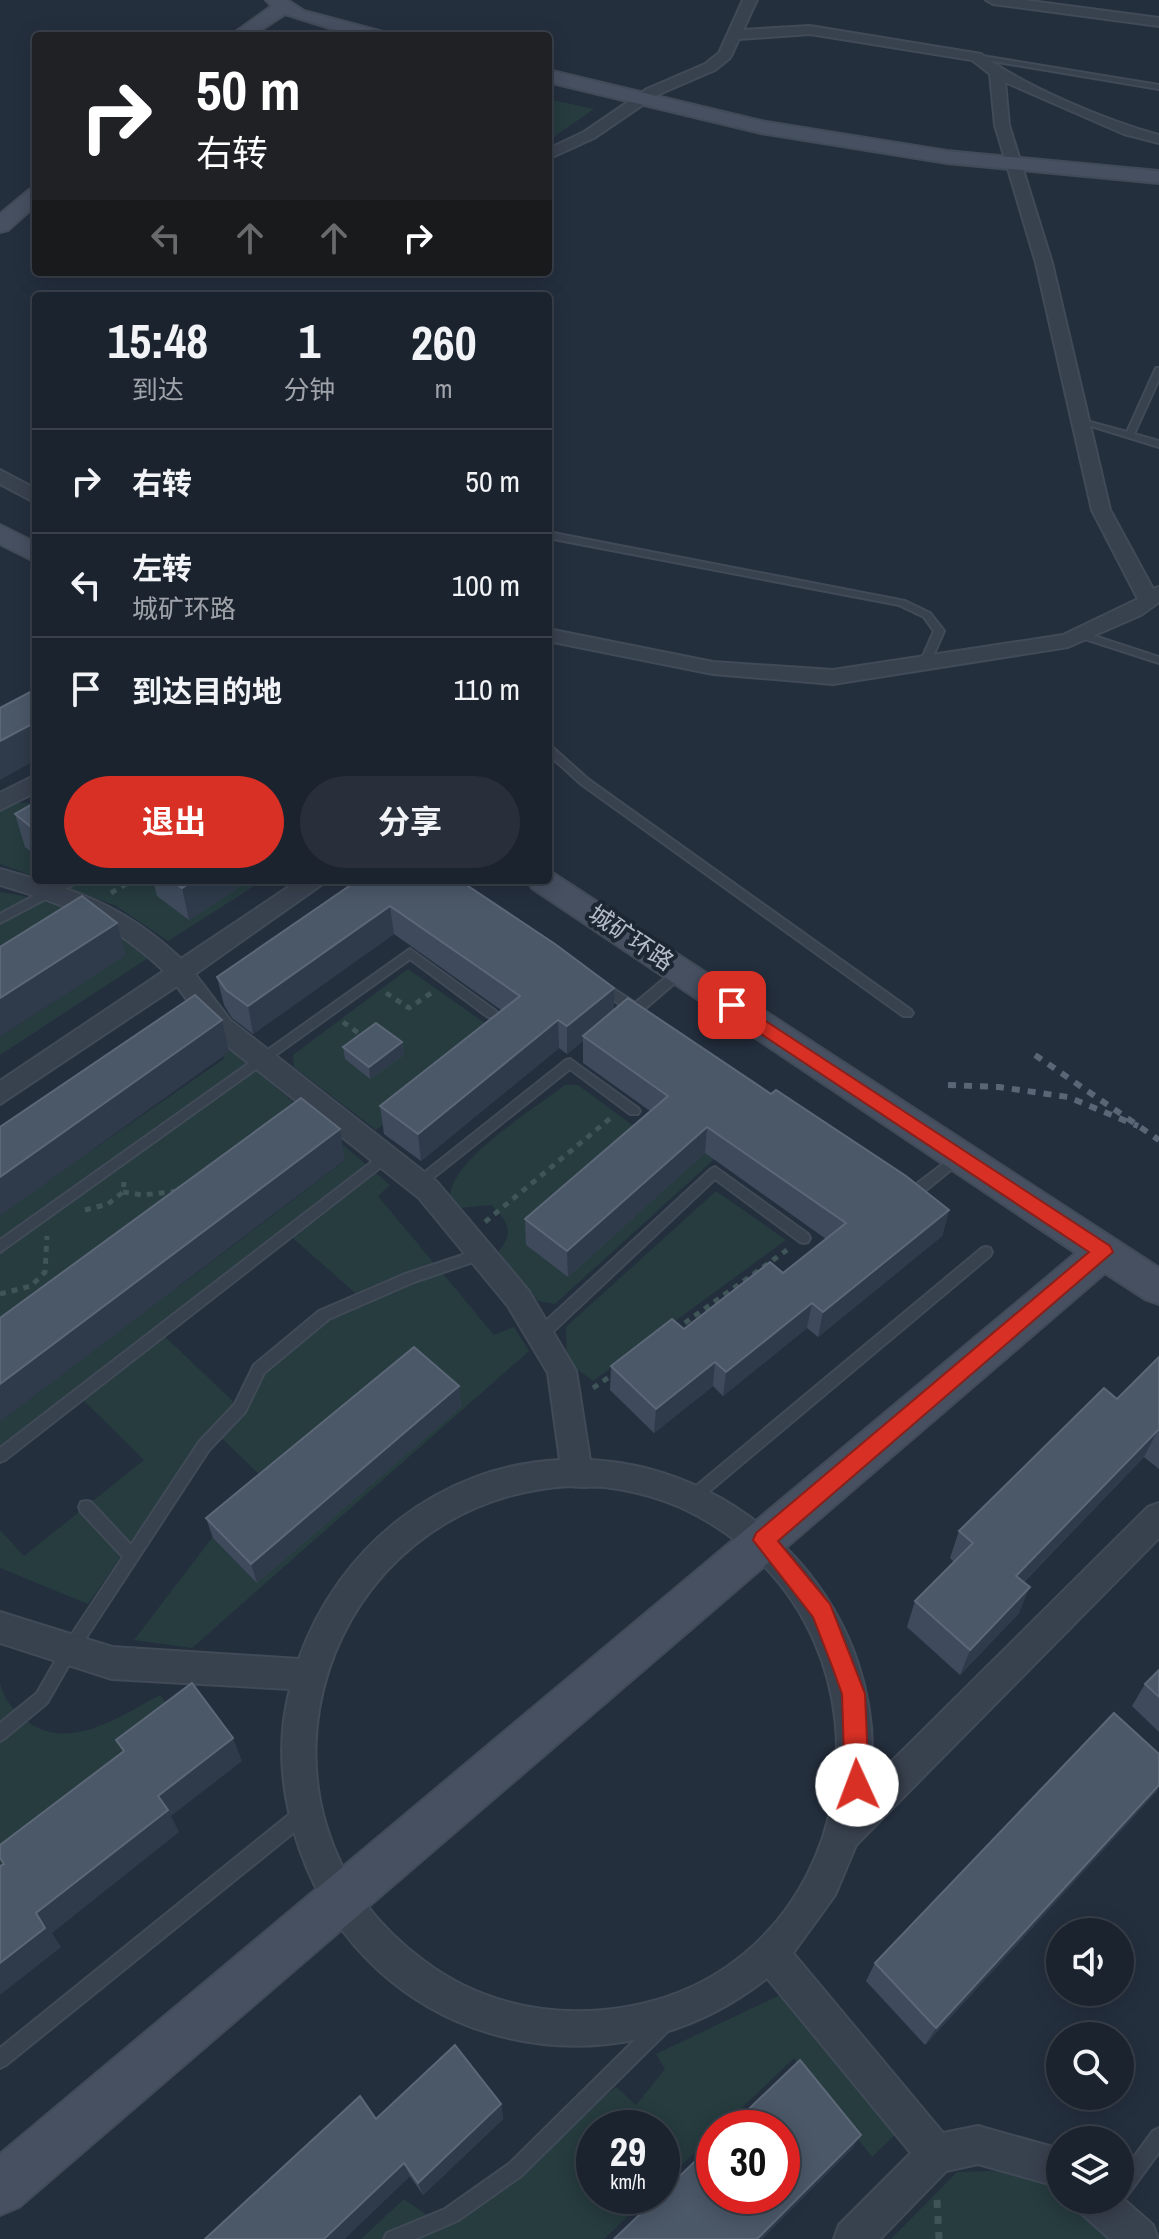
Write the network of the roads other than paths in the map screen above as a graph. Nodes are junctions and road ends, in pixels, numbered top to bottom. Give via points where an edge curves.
1 (750, 0) edge
2 (993, 0) edge
3 (286, 7) edge
4 (1159, 22) edge
5 (245, 32) edge
6 (266, 32) edge
7 (364, 32) edge
8 (735, 35) junction
9 (976, 57) junction
10 (997, 73) junction
11 (552, 77) edge
12 (1159, 87) edge
13 (642, 99) junction
14 (1159, 139) edge
15 (552, 153) edge
16 (1014, 163) junction
17 (1159, 177) edge
18 (32, 186) edge
19 (32, 197) edge
20 (0, 214) edge
21 (0, 225) edge
22 (1159, 370) edge
23 (1079, 421) junction
24 (1130, 435) junction
25 (1159, 444) edge
26 (0, 476) edge
27 (32, 495) edge
28 (0, 533) edge
29 (552, 536) edge
30 (32, 552) edge
31 (1154, 596) edge
32 (1082, 635) junction
33 (552, 636) edge
34 (1159, 660) edge
35 (925, 663) junction
36 (552, 753) edge
37 (32, 784) edge
38 (0, 803) edge
39 (0, 877) edge
40 (32, 882) edge
41 (310, 884) edge
42 (549, 884) edge
43 (61, 886) edge
44 (0, 919) edge
45 (681, 971) junction
46 (180, 972) junction
47 (597, 983) edge
48 (635, 1009) junction
49 (907, 1013) dead end
50 (492, 1014) edge
51 (624, 1018) edge
52 (648, 1018) edge
53 (581, 1054) edge
54 (265, 1059) junction
55 (570, 1063) junction
56 (0, 1094) edge
57 (630, 1108) road end
58 (386, 1157) junction
59 (960, 1157) junction
60 (419, 1183) junction
61 (898, 1186) edge
62 (804, 1238) road end
63 (474, 1245) junction
64 (0, 1247) edge
65 (986, 1252) dead end
66 (1103, 1252) junction
67 (1159, 1288) edge
68 (540, 1335) junction
69 (0, 1456) edge
70 (577, 1475) junction
71 (694, 1496) junction
72 (86, 1507) dead end
73 (1159, 1517) edge
74 (763, 1540) junction
75 (131, 1555) junction
76 (0, 1627) edge
77 (69, 1651) junction
78 (310, 1675) junction
79 (0, 1733) edge
80 (302, 1815) junction
81 (842, 1835) junction
82 (338, 1901) junction
83 (771, 1954) junction
84 (678, 2010) junction
85 (0, 2059) edge
86 (1159, 2137) edge
87 (936, 2154) junction
88 (1046, 2164) edge
89 (1134, 2168) edge
90 (0, 2188) edge
91 (1120, 2214) edge
92 (393, 2239) edge
93 (853, 2239) edge
94 (1139, 2239) edge

1 - 8 street
2 - 4 street
3 - 5 street
3 - 6 street
3 - 7 street
8 - 9 street via 810,30
8 - 13 street via 725,55 710,67
9 - 10 street
9 - 12 lane
10 - 14 street
10 - 16 street via 1002,125
11 - 13 street
13 - 15 street
13 - 16 street via 761,127
16 - 17 street
16 - 23 street via 1044,263
18 - 20 street
19 - 21 street
22 - 24 lane
23 - 24 lane
23 - 31 street via 1101,510
24 - 25 lane
26 - 27 street
28 - 30 street
29 - 35 lane via 902,603 927,615 939,631
31 - 32 street
32 - 34 lane
32 - 35 street
33 - 35 street via 713,668 833,677
36 - 49 lane via 585,782
37 - 38 street
39 - 40 street
41 - 46 street
42 - 45 street, 城矿环路
43 - 44 lane
43 - 46 street via 140,934
45 - 48 lane
45 - 59 street, 城矿环路
46 - 54 street via 221,1027
46 - 56 street
47 - 48 lane
48 - 51 lane
48 - 52 lane
50 - 54 lane via 410,953
53 - 55 lane
54 - 58 street
54 - 64 lane
55 - 57 lane
55 - 60 lane
58 - 60 street
58 - 69 lane
59 - 61 lane via 911,1195
59 - 66 street, 城矿环路
60 - 63 street
62 - 68 lane via 715,1172
63 - 68 street via 518,1298
63 - 75 lane via 324,1315 259,1369 240,1408 204,1446
65 - 71 lane
66 - 67 street, 城矿环路
66 - 74 street
68 - 70 street via 562,1371
70 - 71 street via 611,1473
70 - 78 street via 525,1477 444,1505 373,1559 322,1632
71 - 74 street
72 - 75 lane
73 - 81 street
74 - 81 street via 822,1611 853,1694 857,1785
74 - 82 street
75 - 77 lane
76 - 77 street
77 - 78 street via 112,1663
77 - 79 lane via 42,1698
78 - 80 street via 297,1720
80 - 82 street
80 - 85 lane
81 - 83 street via 829,1876
82 - 84 street via 406,1975 494,2018 592,2030
82 - 90 street
83 - 84 street
83 - 87 street
84 - 92 lane via 515,2170 451,2215
86 - 89 lane
87 - 88 street via 978,2145
87 - 93 street
91 - 94 street

